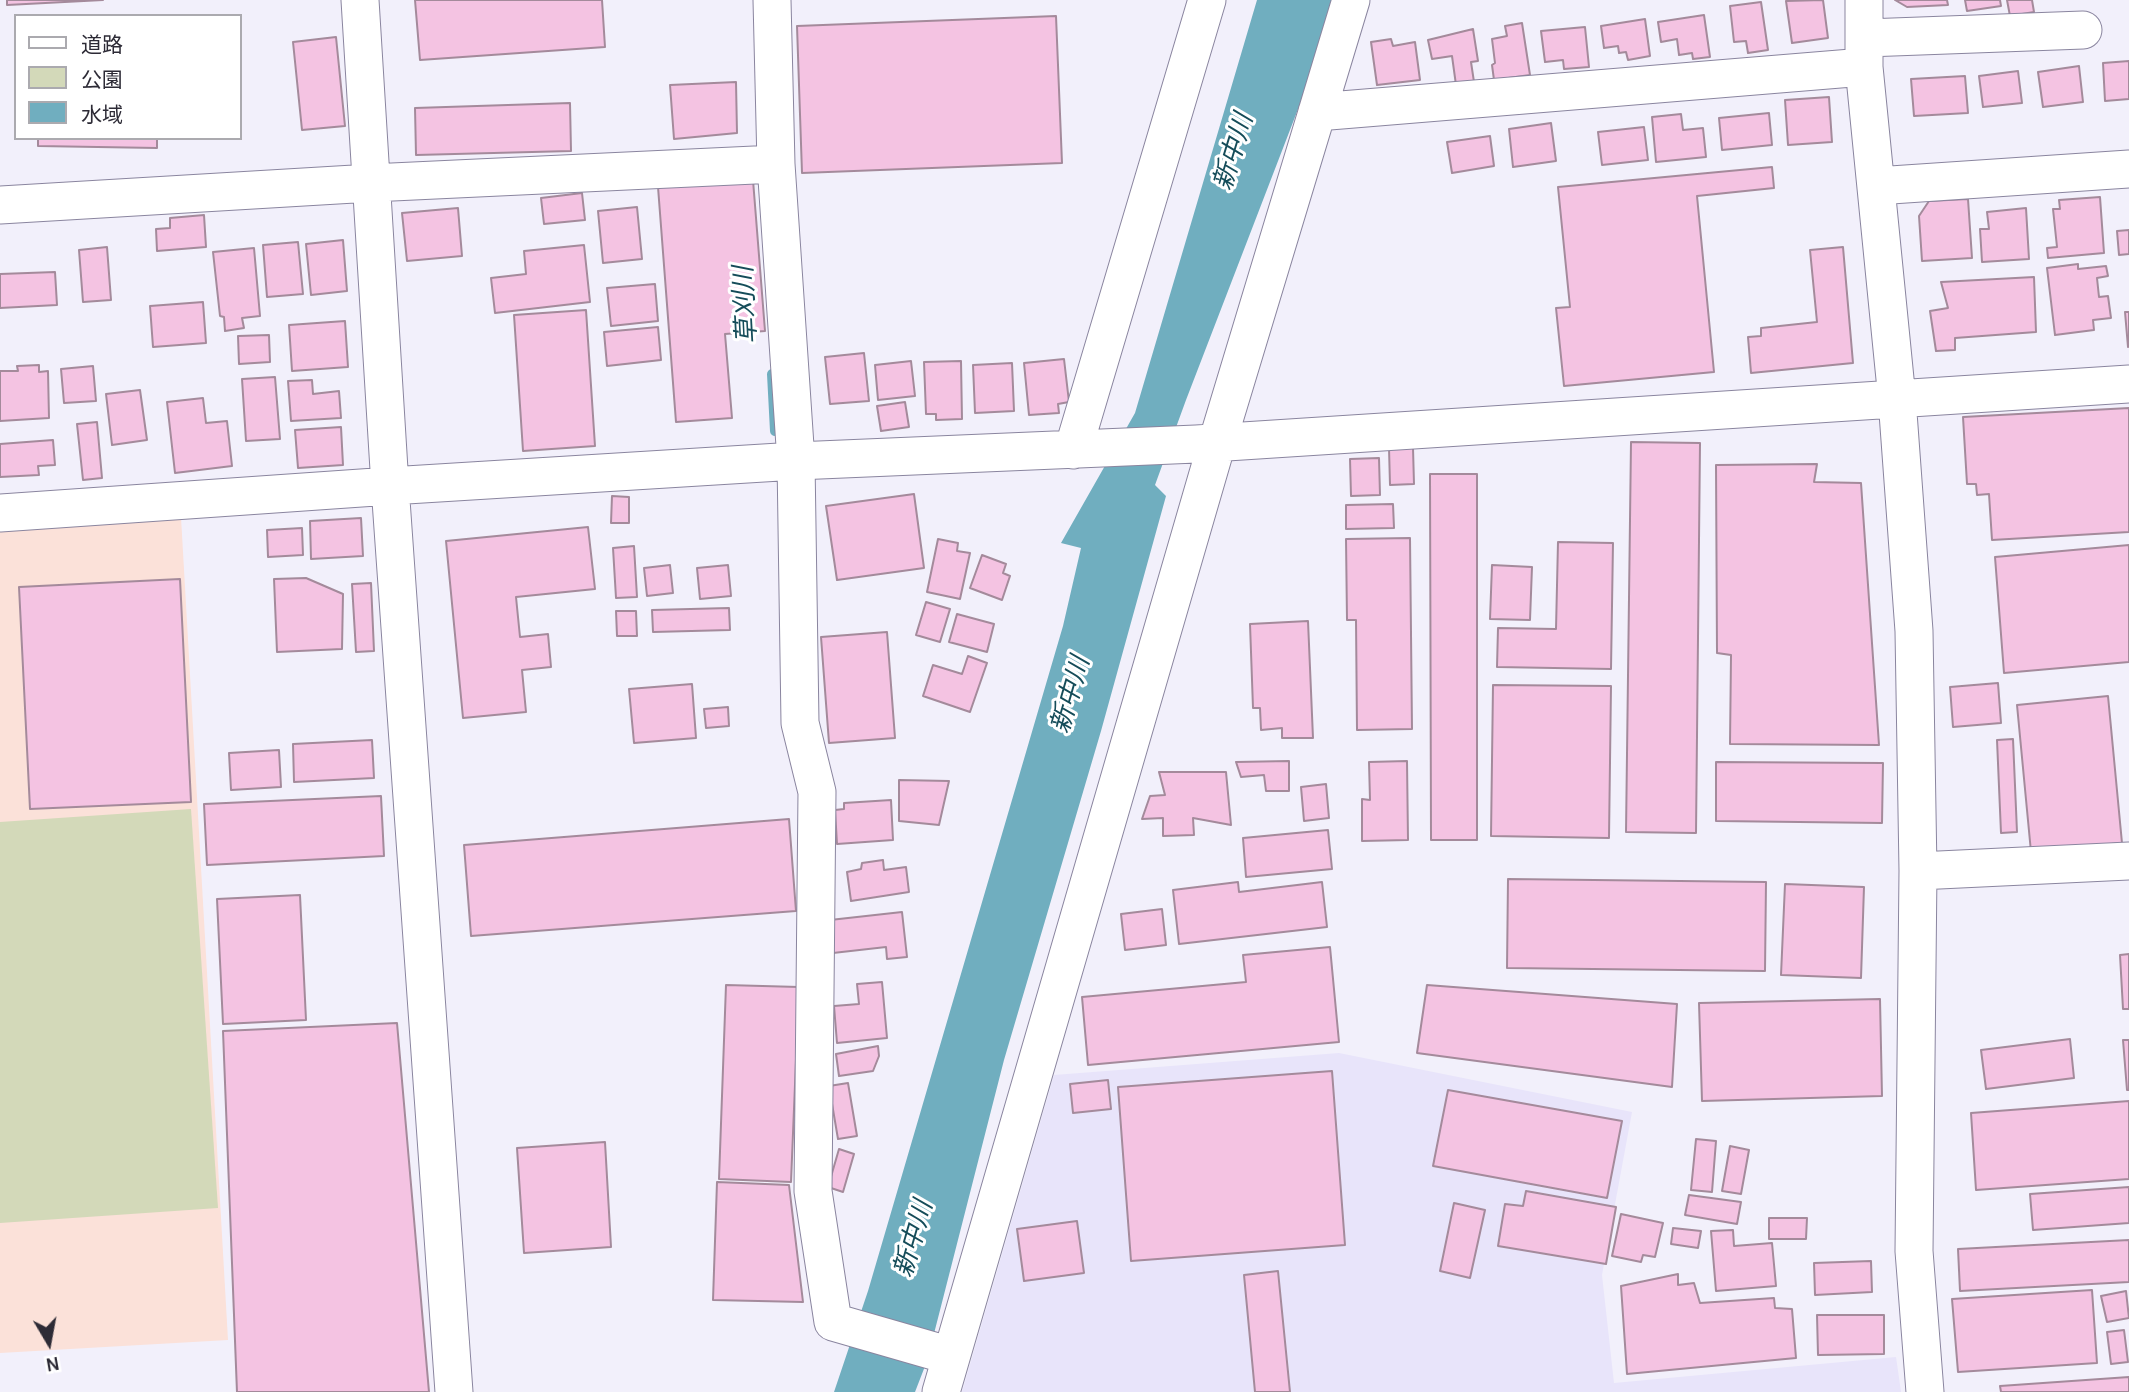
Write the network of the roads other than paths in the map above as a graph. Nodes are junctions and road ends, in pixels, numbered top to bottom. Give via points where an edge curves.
1 (360, 0) edge
2 (772, 0) edge
3 (1206, 0) edge
4 (1351, 0) edge
5 (1864, 0) edge
6 (2083, 30) dead end
7 (1865, 52) junction
8 (1317, 112) junction
9 (776, 164) junction
10 (2129, 169) edge
11 (371, 183) junction
12 (1876, 186) junction
13 (0, 205) edge
14 (2129, 384) edge
15 (1897, 399) junction
16 (1206, 444) junction
17 (1073, 450) junction
18 (796, 461) junction
19 (390, 486) junction
20 (0, 513) edge
21 (2129, 861) edge
22 (1918, 871) junction
23 (951, 1356) junction
24 (454, 1392) edge
25 (941, 1392) edge
26 (1925, 1392) edge

1 - 11 street
2 - 9 street
3 - 17 street
4 - 8 street
5 - 7 street
6 - 7 street
7 - 8 street
7 - 12 street
8 - 16 street
9 - 11 street
9 - 18 street
10 - 12 street
11 - 13 street
11 - 19 street
12 - 15 street
14 - 15 street
15 - 16 street
15 - 22 street via 1914,631
16 - 17 street
16 - 23 street
17 - 18 street
18 - 19 street
18 - 23 street via 800,723 817,792 813,1191 833,1322
19 - 20 street
19 - 24 street
21 - 22 street
22 - 26 street via 1914,1251
23 - 25 street

